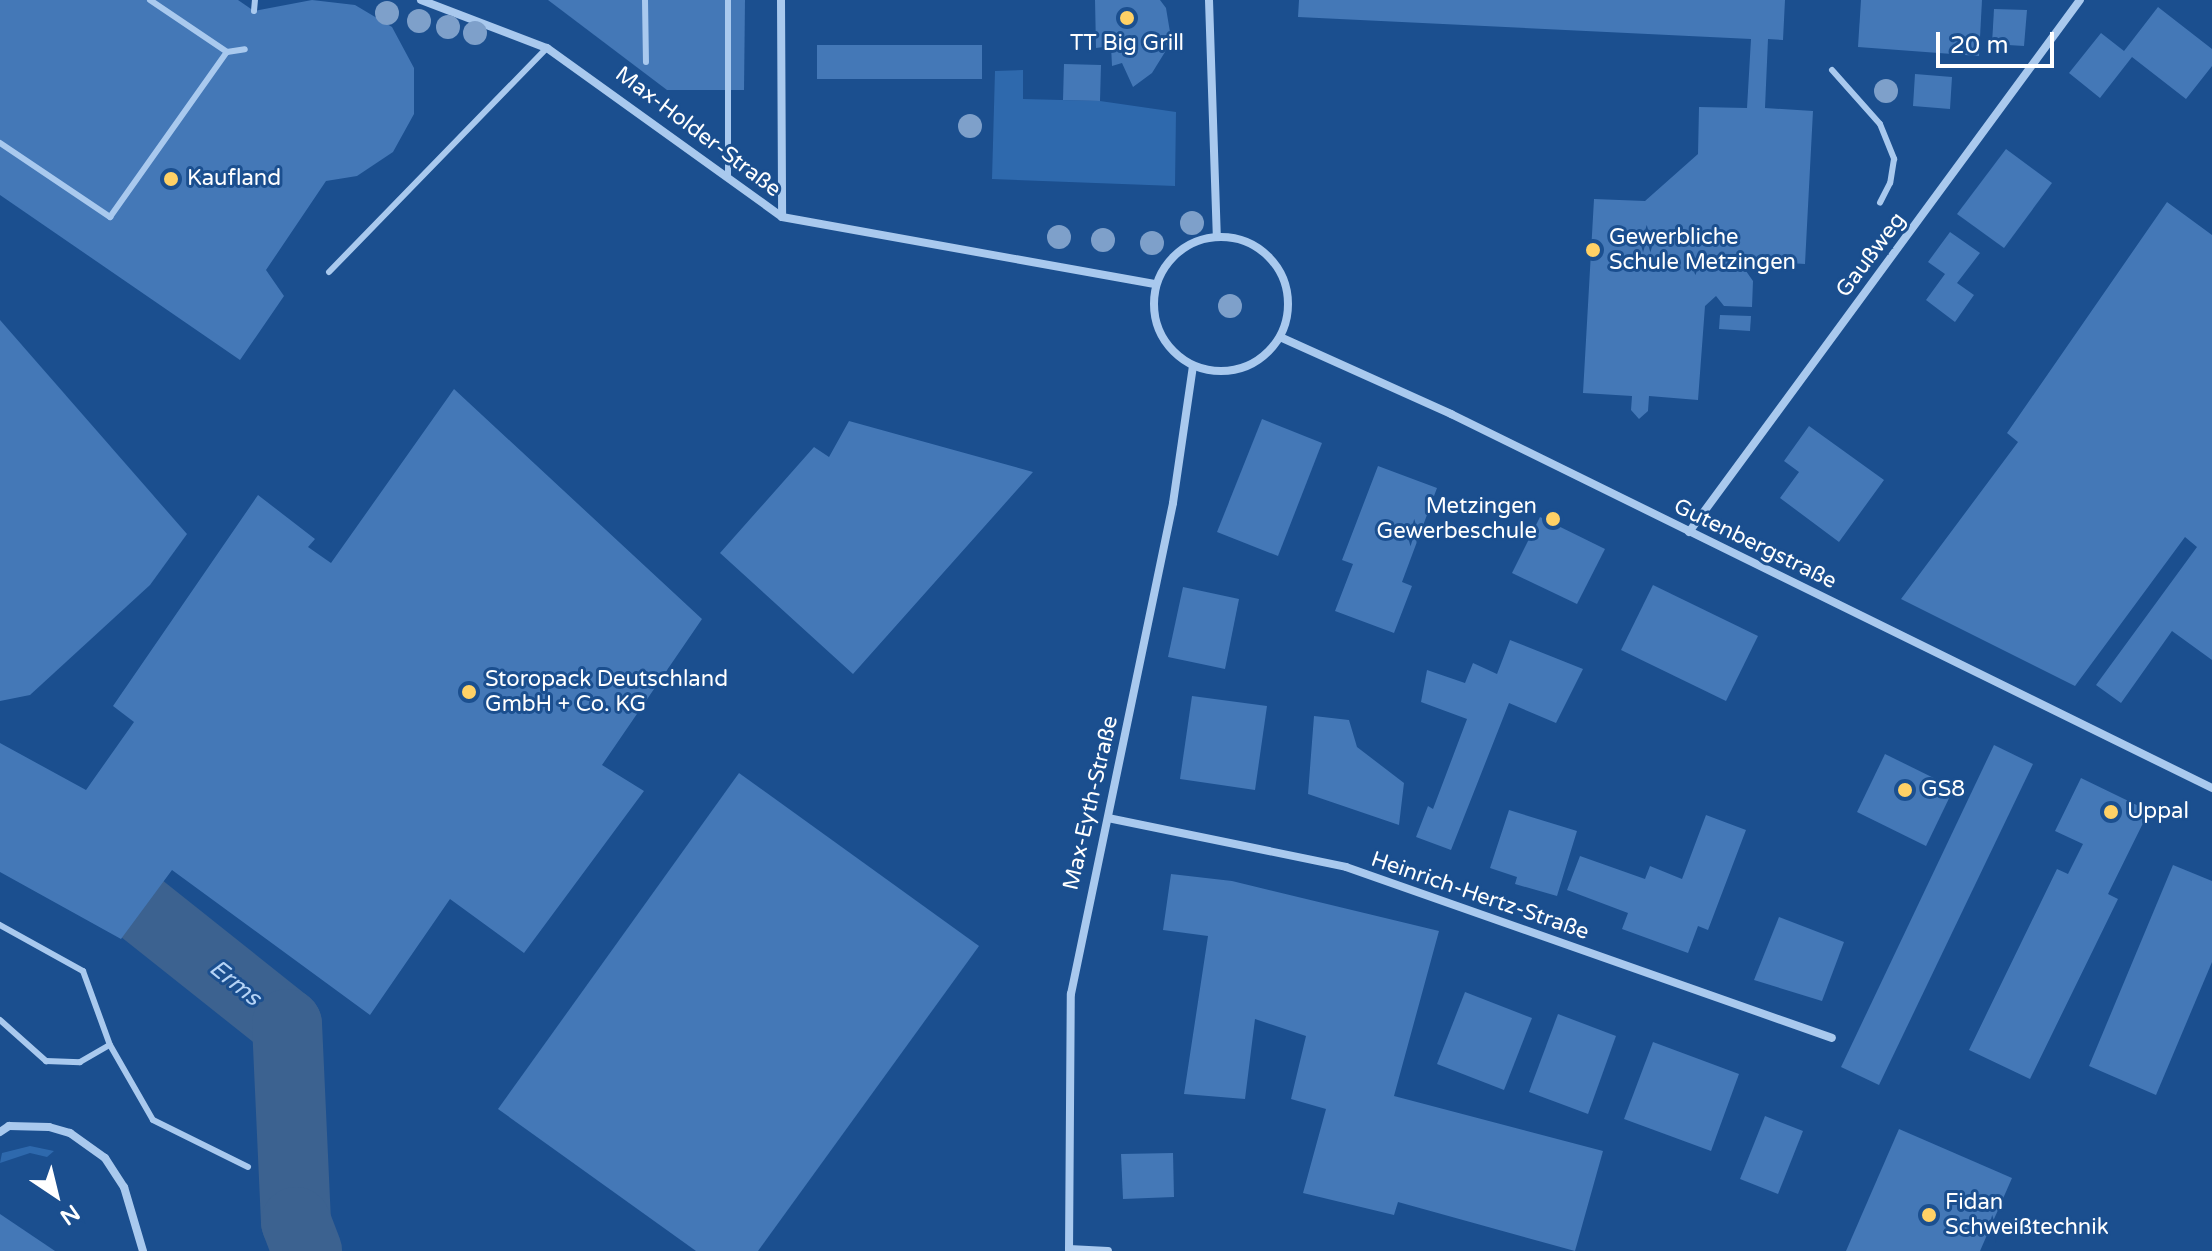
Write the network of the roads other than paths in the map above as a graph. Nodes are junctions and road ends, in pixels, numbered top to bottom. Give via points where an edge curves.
1 (150, 0) edge
2 (255, 0) edge
3 (421, 0) edge
4 (645, 0) edge
5 (728, 0) edge
6 (781, 0) edge
7 (1209, 0) edge
8 (2080, 0) edge
9 (254, 11) dead end
10 (547, 48) junction
11 (245, 49) dead end
12 (227, 52) junction
13 (646, 62) dead end
14 (1832, 70) dead end
15 (0, 143) edge
16 (728, 176) junction
17 (1880, 203) dead end
18 (782, 217) junction
19 (1217, 236) junction
20 (329, 272) dead end
21 (1156, 284) junction
22 (1280, 337) junction
23 (1193, 366) junction
24 (1689, 532) junction
25 (2212, 788) edge
26 (1108, 818) junction
27 (0, 926) edge
28 (0, 1020) edge
29 (1832, 1038) dead end
30 (110, 1045) junction
31 (0, 1132) edge
32 (248, 1167) dead end
33 (1069, 1250) edge
34 (143, 1251) edge
35 (1108, 1251) edge

1 - 12 lane
2 - 9 lane
3 - 10 street, Max-Holder-Straße
4 - 13 lane
5 - 16 lane
6 - 18 street
7 - 19 street
8 - 24 street, Gaußweg
10 - 16 street, Max-Holder-Straße
10 - 20 lane
11 - 12 lane
12 - 15 lane via 110,217
14 - 17 lane via 1880,124 1894,159
16 - 18 street, Max-Holder-Straße
18 - 21 street, Max-Holder-Straße
19 - 21 street via 1183,247
19 - 22 street via 1250,243 1277,264 1288,290 1288,314
21 - 23 street via 1154,318 1167,346
22 - 23 street via 1263,358 1240,369 1221,373
22 - 24 street, Gutenbergstraße
23 - 26 street, Max-Eyth-Straße via 1173,503
24 - 25 street, Gutenbergstraße
26 - 29 street, Heinrich-Hertz-Straße via 1346,867
26 - 33 street, Max-Eyth-Straße via 1071,994
27 - 30 lane via 83,971
28 - 30 lane via 46,1061 80,1062
30 - 32 lane via 153,1120
31 - 34 street via 9,1126 49,1127 70,1133 105,1158 124,1187
33 - 35 street

